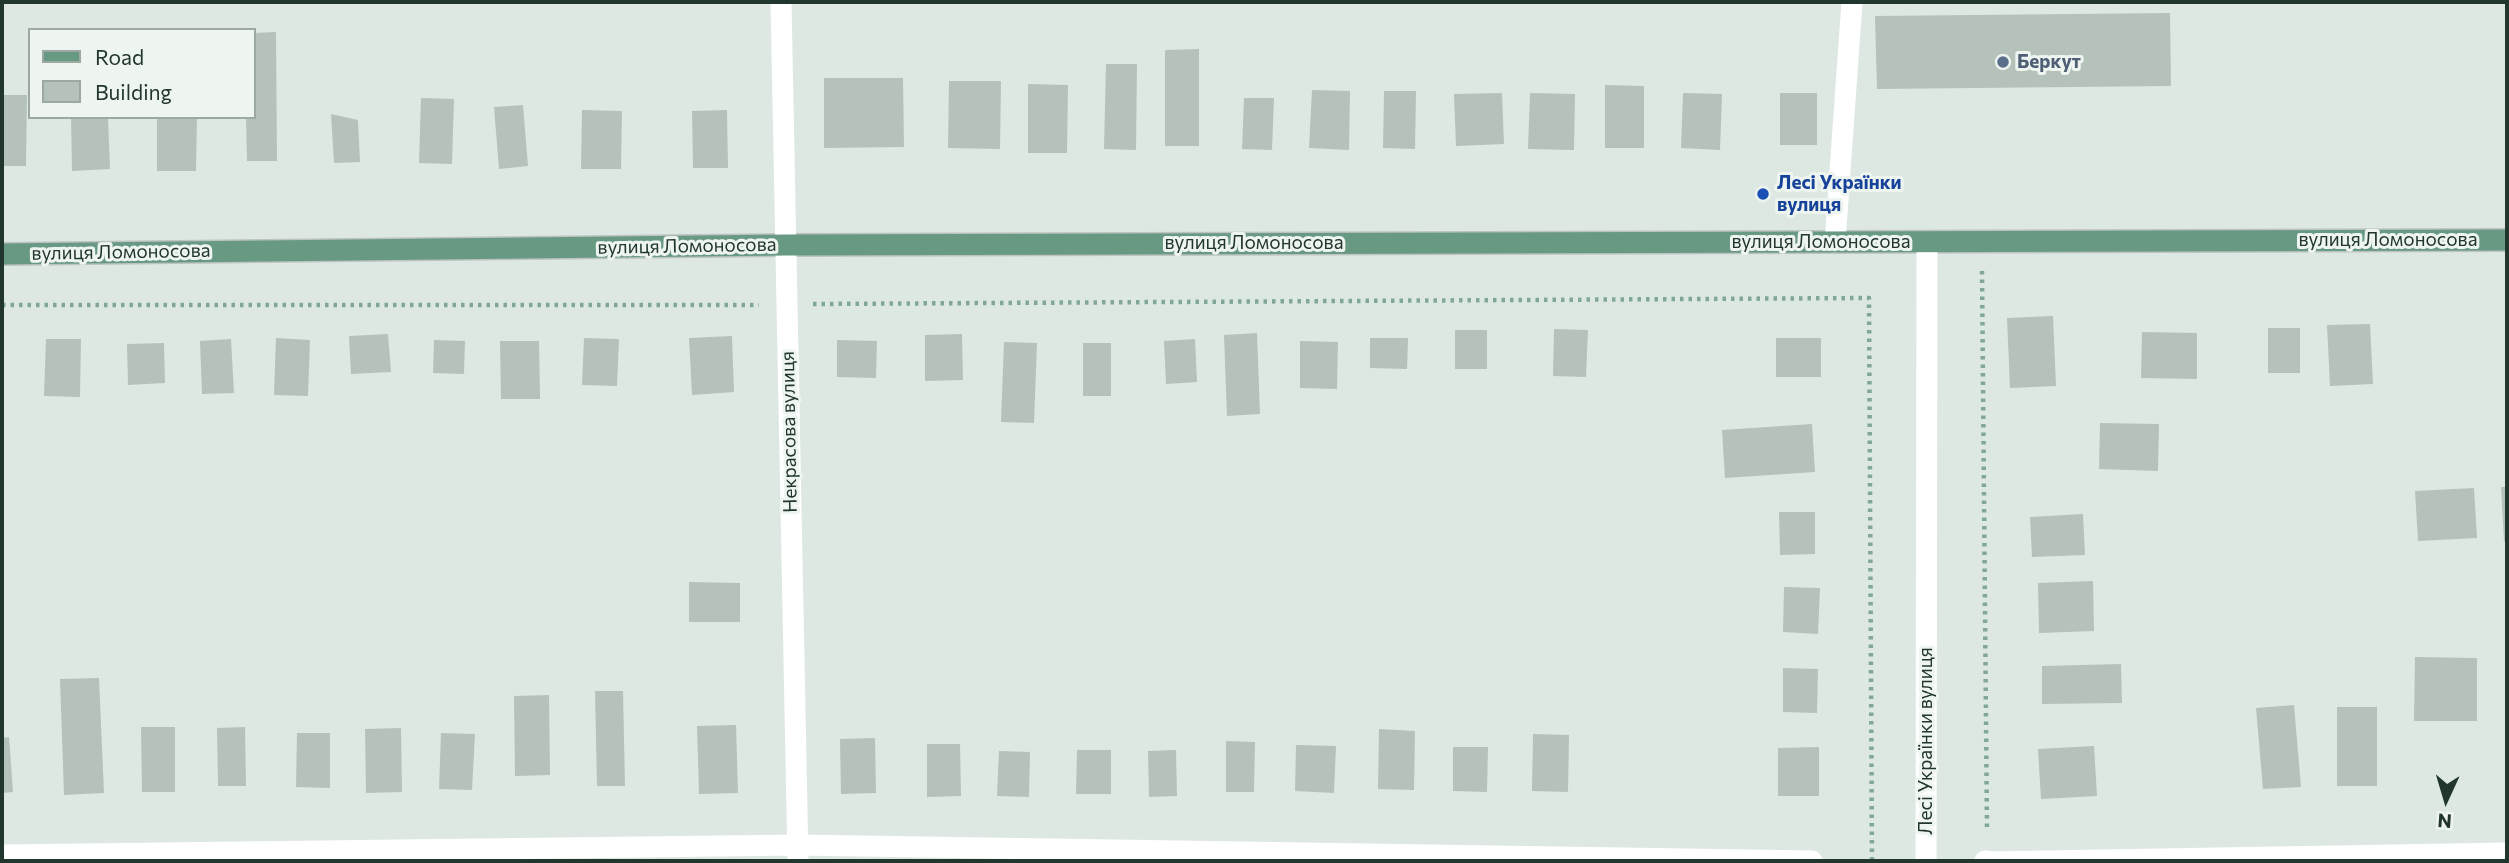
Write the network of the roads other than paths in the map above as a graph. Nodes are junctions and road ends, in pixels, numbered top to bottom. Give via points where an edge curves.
1 (781, 2) edge
2 (1852, 2) edge
3 (2507, 240) edge
4 (1835, 242) junction
5 (1927, 242) junction
6 (786, 245) junction
7 (2, 254) edge
8 (2507, 852) edge
9 (798, 853) edge
10 (2, 855) edge
11 (1812, 861) edge
12 (1926, 861) edge
13 (1986, 861) edge

1 - 6 street, Некрасова вулиця
2 - 4 street
3 - 5 main road, вулиця Ломоносова
4 - 5 main road, вулиця Ломоносова
4 - 6 main road, вулиця Ломоносова
5 - 12 street, Лесі Українки вулиця
6 - 7 main road, вулиця Ломоносова
6 - 9 street, Некрасова вулиця
8 - 13 lane
9 - 10 street
9 - 11 street

